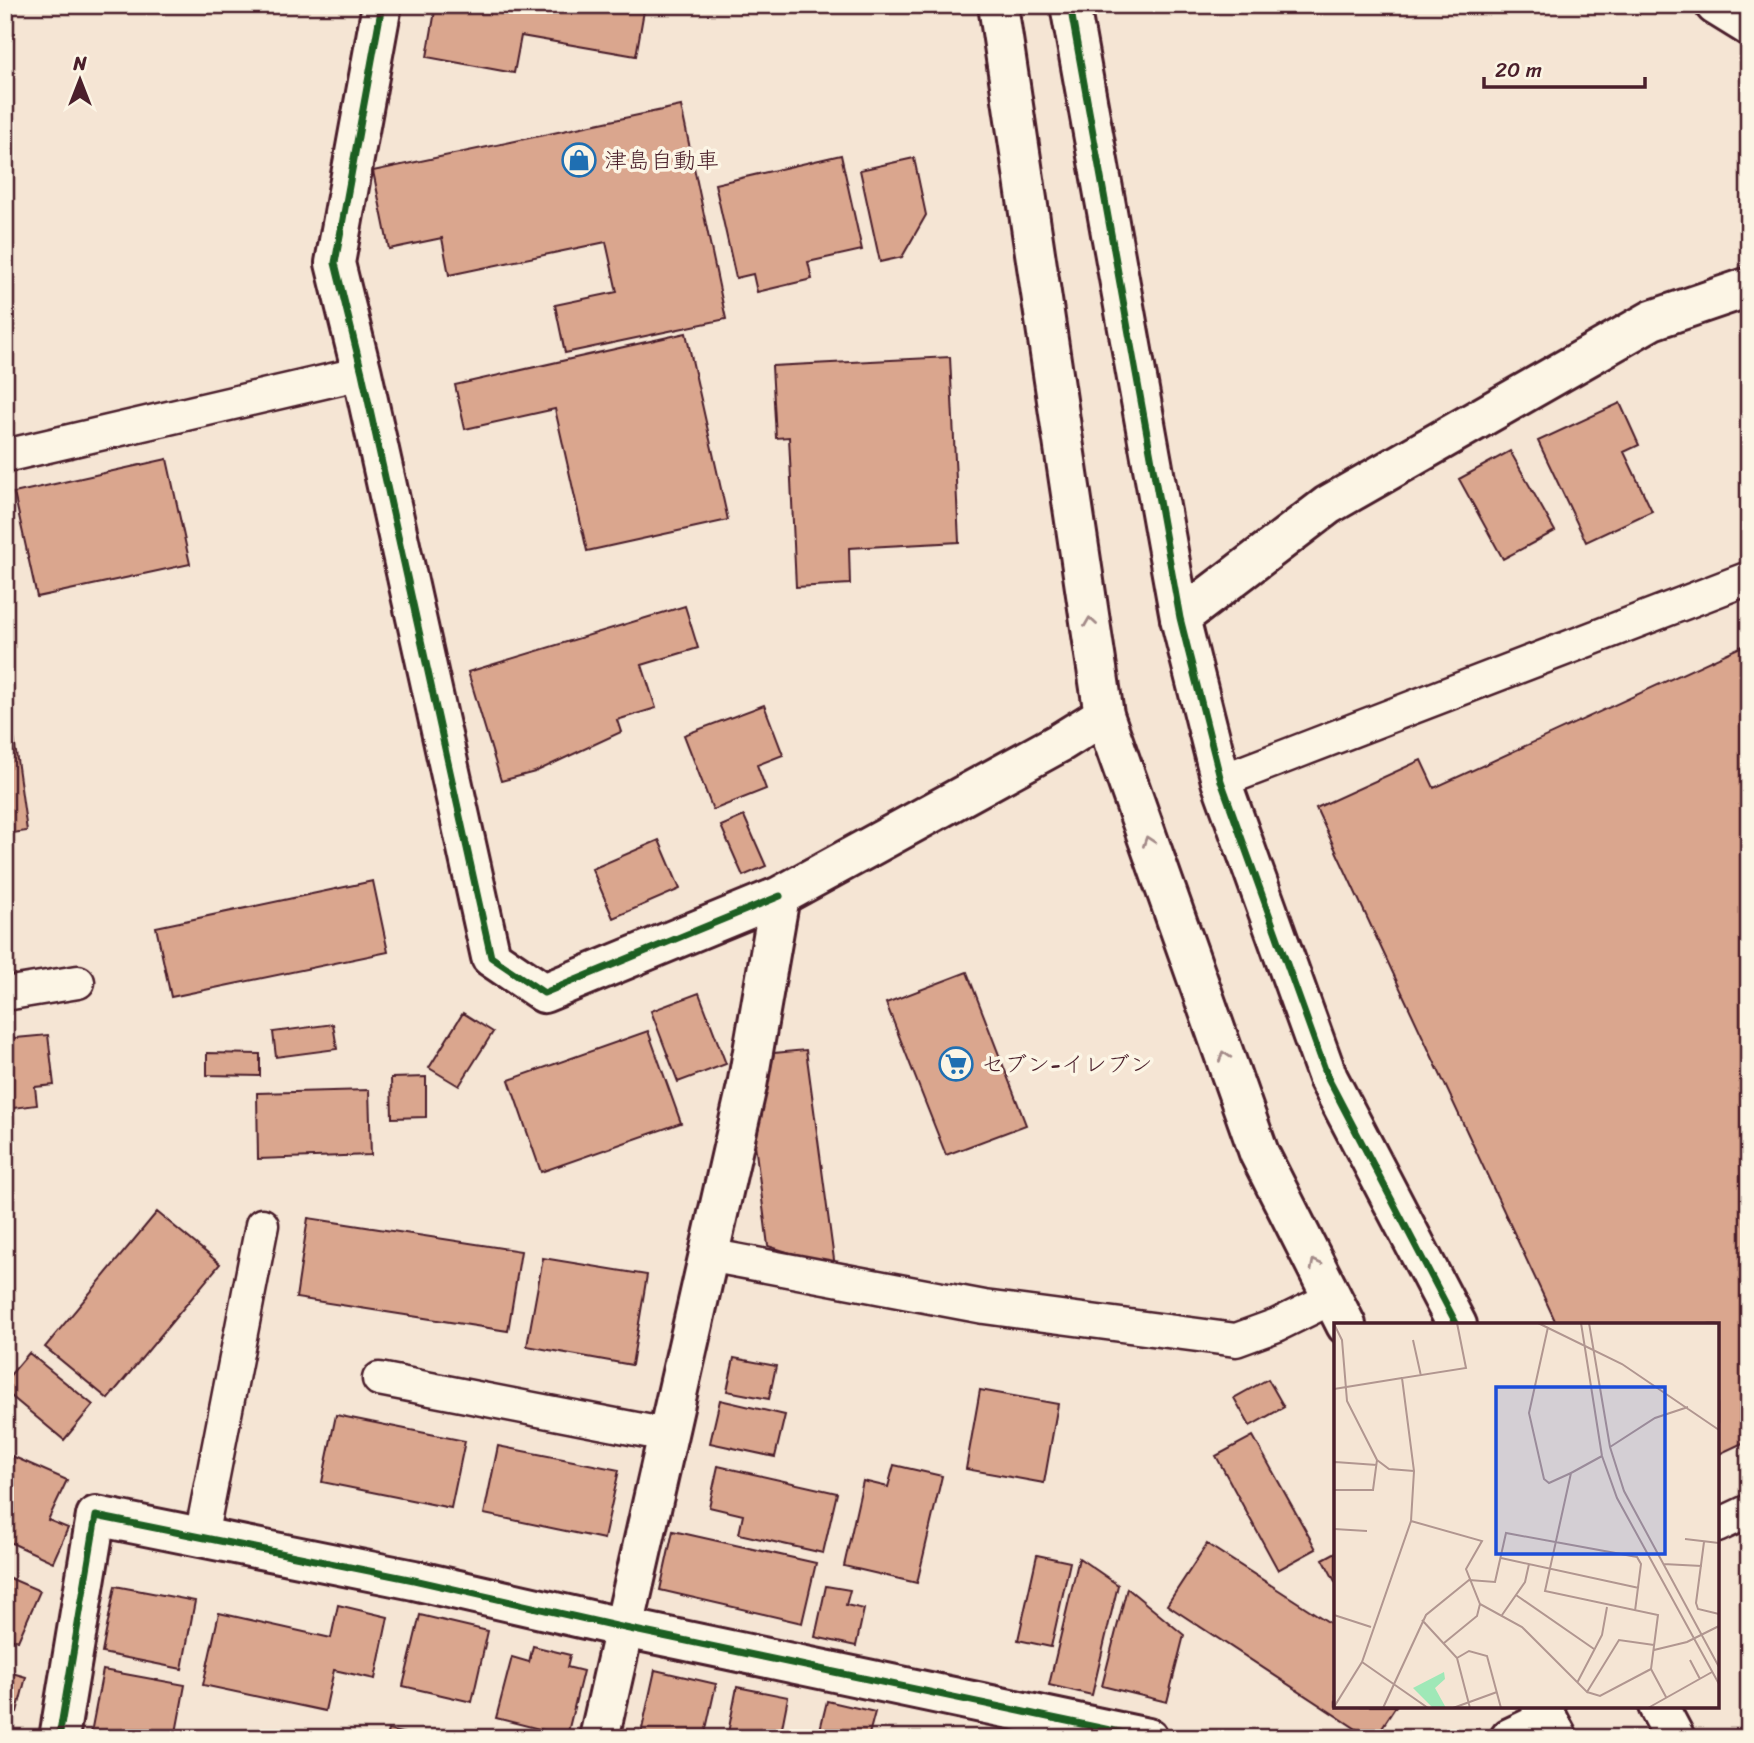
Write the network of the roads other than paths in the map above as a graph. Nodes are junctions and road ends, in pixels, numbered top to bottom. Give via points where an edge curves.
1 (382, 5) edge
2 (998, 5) edge
3 (1070, 5) edge
4 (1715, 5) edge
5 (1749, 26) edge
6 (1749, 287) edge
7 (362, 373) junction
8 (5, 456) edge
9 (1749, 578) edge
10 (1180, 618) junction
11 (1104, 715) junction
12 (1221, 781) junction
13 (780, 897) junction
14 (78, 982) dead end
15 (5, 994) edge
16 (262, 1225) dead end
17 (708, 1255) junction
18 (1339, 1311) edge
19 (1456, 1323) edge
20 (379, 1379) dead end
21 (667, 1435) junction
22 (1749, 1511) edge
23 (1719, 1525) edge
24 (201, 1537) junction
25 (625, 1628) junction
26 (1659, 1708) edge
27 (1549, 1721) edge
28 (59, 1738) edge
29 (599, 1738) edge
30 (1148, 1738) edge
31 (1510, 1738) edge
32 (1675, 1738) edge

1 - 7 main road via 335,263
11 -> 2 main road
3 - 10 main road
4 - 5 main road
6 - 10 main road via 1651,320 1328,505
7 - 8 lane
7 - 13 main road via 491,957 544,993
9 - 12 lane
10 - 12 main road
11 - 13 main road
18 -> 11 main road via 1259,1153
12 - 19 main road via 1328,1078
13 - 17 main road via 747,1086
14 - 15 lane
16 - 24 lane
17 - 18 lane via 984,1307 1236,1340
17 - 21 main road
20 - 21 lane
21 - 25 main road
22 - 23 lane
24 - 25 main road
24 - 28 main road via 96,1516
25 - 29 main road
25 - 30 main road
26 - 32 main road
27 - 31 main road

